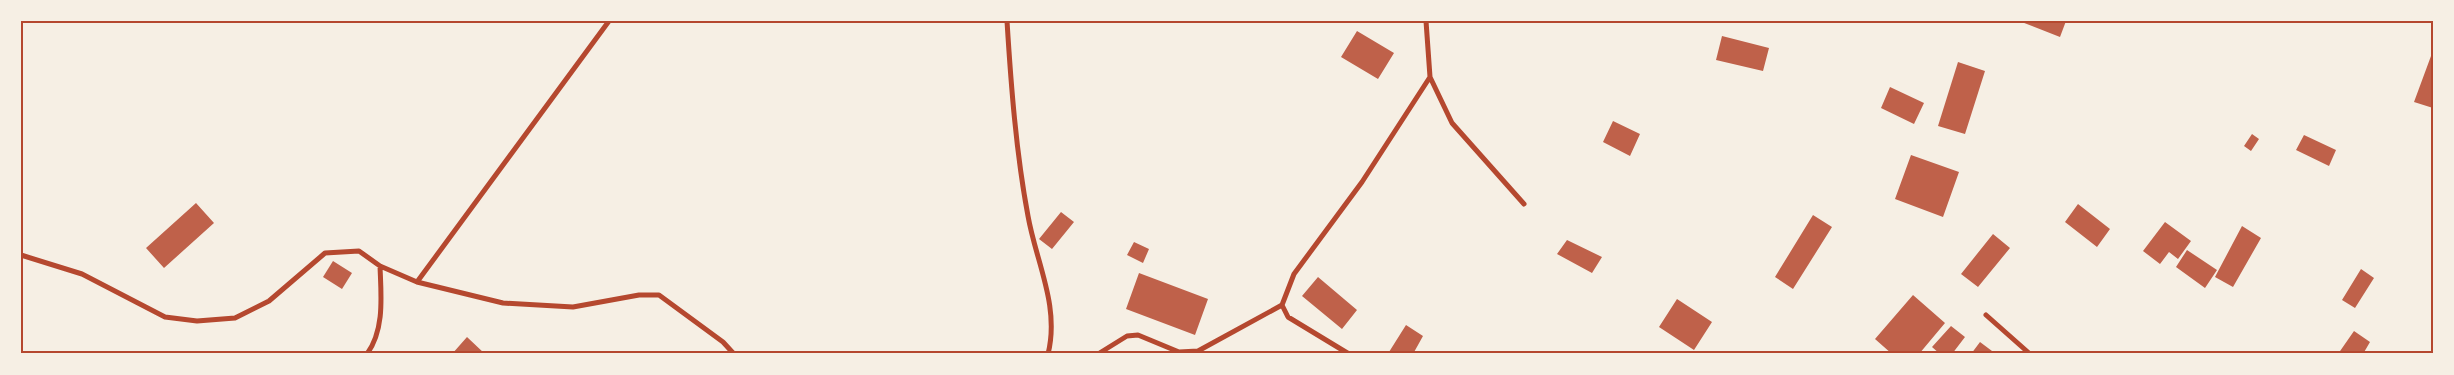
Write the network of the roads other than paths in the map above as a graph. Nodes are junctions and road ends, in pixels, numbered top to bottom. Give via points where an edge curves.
1 (609, 21) edge
2 (1007, 21) edge
3 (1426, 21) edge
4 (1430, 77) junction
5 (1524, 204) dead end
6 (21, 255) edge
7 (380, 266) junction
8 (417, 282) junction
9 (1282, 305) junction
10 (1986, 315) dead end
11 (367, 354) edge
12 (734, 354) edge
13 (1048, 354) edge
14 (1098, 354) edge
15 (1348, 354) edge
16 (2030, 354) edge

1 - 8 street
2 - 13 street via 1028,214 1052,309
3 - 4 street
4 - 5 street via 1452,122
4 - 9 street via 1362,182 1294,274
6 - 7 street via 82,274 165,317 197,321 235,318 270,301 325,253 359,251
7 - 8 street
7 - 11 street via 382,314
8 - 12 street via 503,303 573,308 639,295 659,295 723,342
9 - 14 street via 1198,351 1179,352 1138,335 1127,336
9 - 15 street via 1288,317
10 - 16 street

